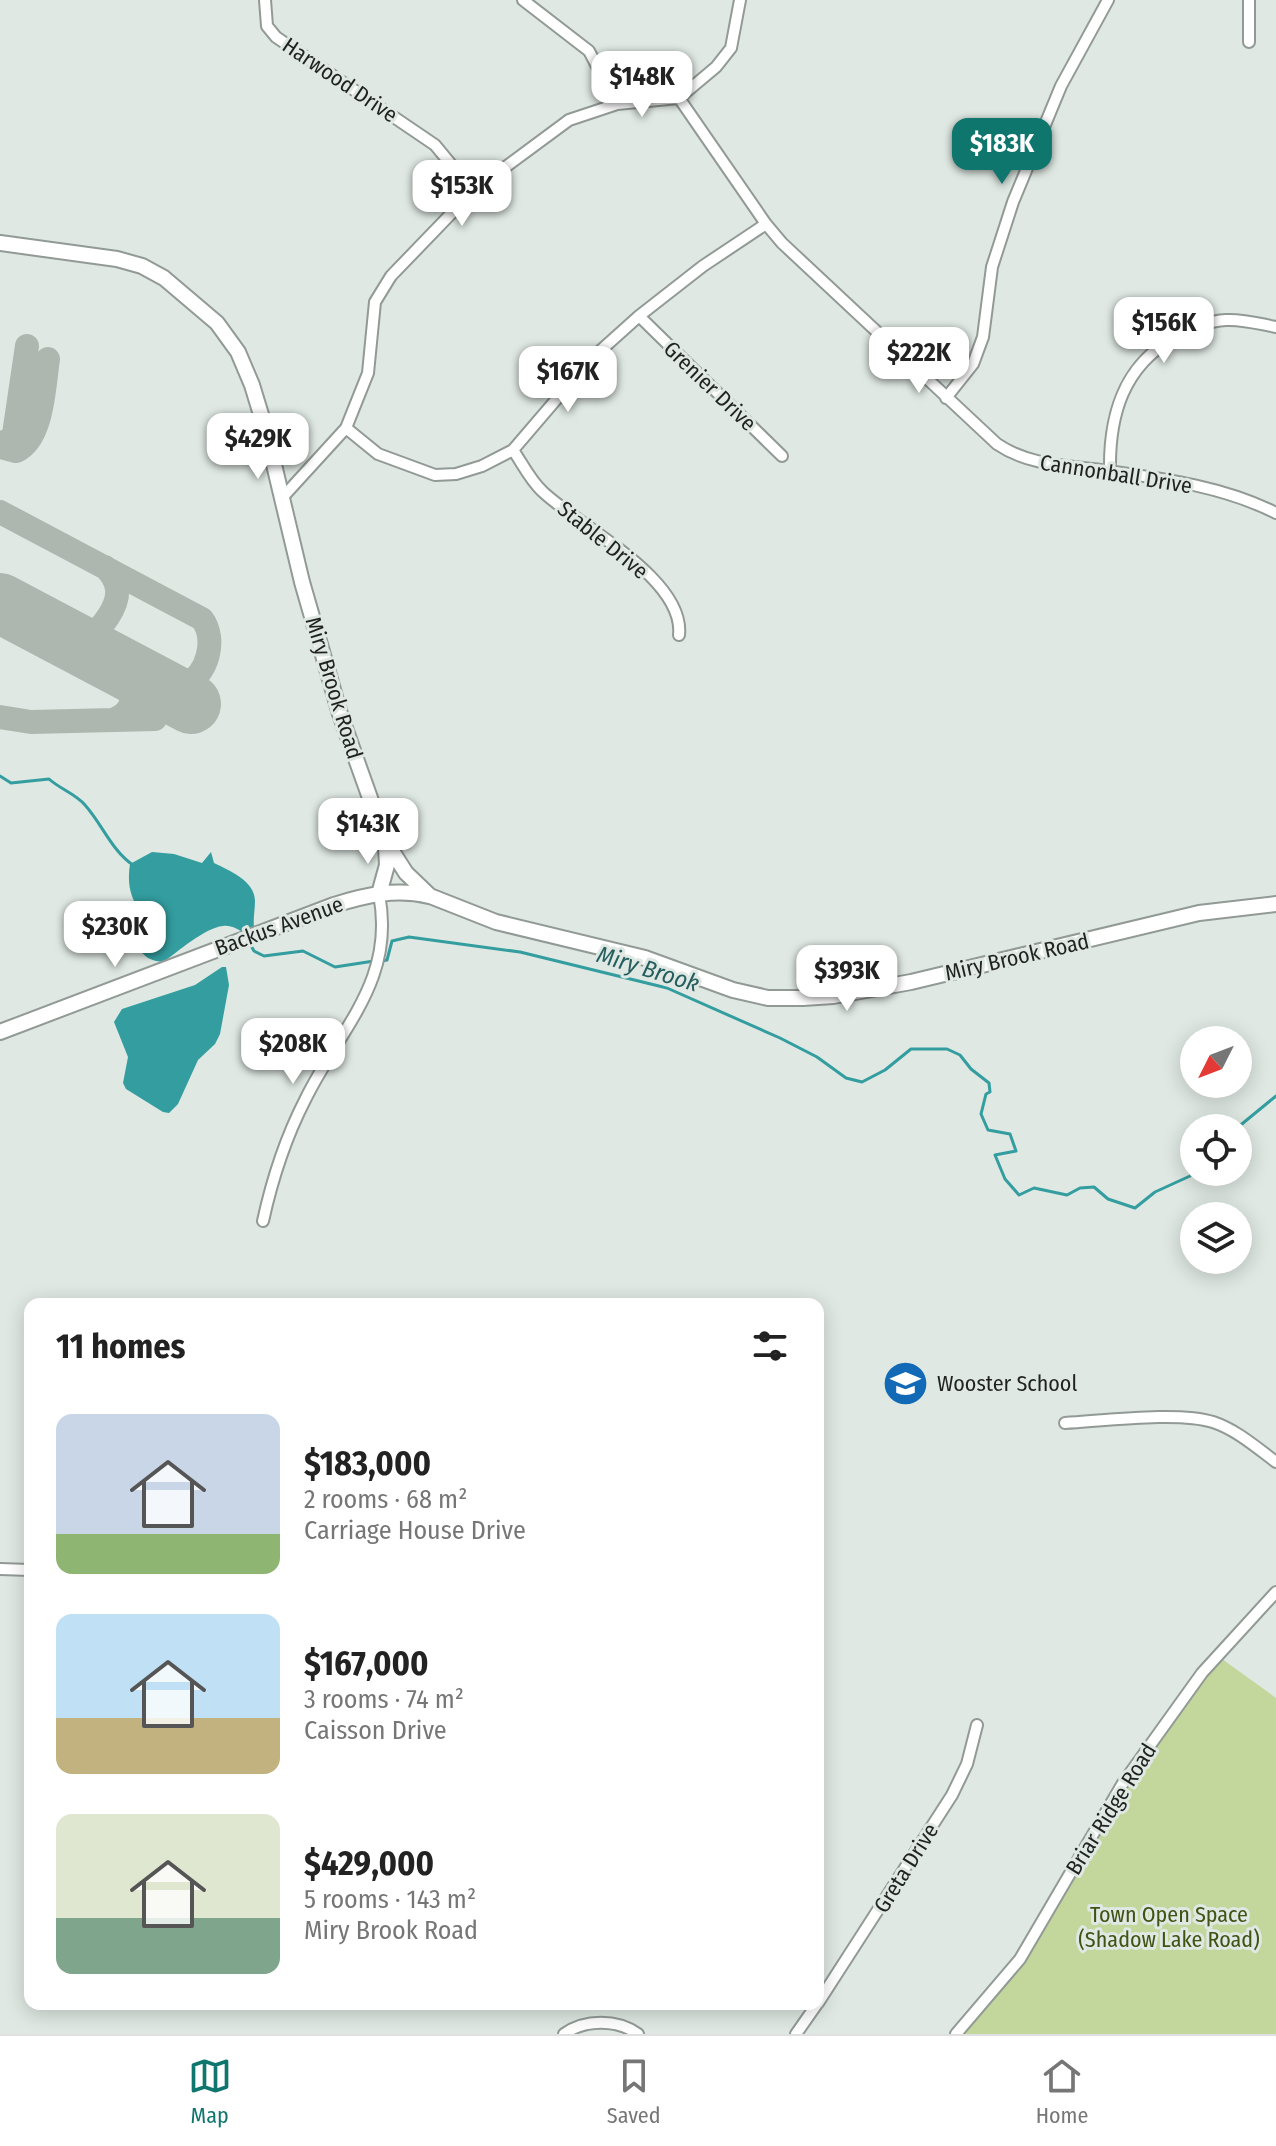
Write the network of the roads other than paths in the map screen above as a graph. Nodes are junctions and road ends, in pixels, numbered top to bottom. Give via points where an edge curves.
1 (265, 0) edge
2 (523, 0) edge
3 (740, 0) edge
4 (1108, 0) edge
5 (1249, 0) edge
6 (1249, 42) dead end
7 (679, 98) junction
8 (617, 104) junction
9 (473, 191) junction
10 (766, 224) junction
11 (0, 243) edge
12 (639, 316) junction
13 (1276, 327) edge
14 (946, 398) junction
15 (346, 428) junction
16 (513, 450) junction
17 (782, 456) dead end
18 (1110, 471) junction
19 (282, 498) junction
20 (1276, 513) edge
21 (679, 635) dead end
22 (385, 840) junction
23 (379, 894) junction
24 (430, 896) junction
25 (1276, 904) edge
26 (0, 1032) edge
27 (263, 1221) dead end
28 (1065, 1423) dead end
29 (1276, 1462) edge
30 (0, 1569) edge
31 (24, 1570) edge
32 (1276, 1592) edge
33 (977, 1725) dead end
34 (824, 1994) edge
35 (813, 2010) edge
36 (564, 2034) edge
37 (638, 2034) edge
38 (796, 2034) edge
39 (956, 2034) edge

1 - 9 street, Harwood Drive via 267,26 276,37 435,145
2 - 8 street via 589,51
3 - 7 street via 731,48
4 - 14 street via 1061,86 1013,202 992,267 983,337 973,364
5 - 6 street
7 - 8 street
7 - 10 street, Cannonball Drive
8 - 9 street via 569,120
9 - 15 street via 391,276 375,302 368,373
10 - 12 street
10 - 14 street, Cannonball Drive
11 - 19 main road, Miry Brook Road via 142,266 217,323 238,352 252,385
12 - 16 street via 590,360
12 - 17 street, Grenier Drive
13 - 18 street via 1209,322 1152,352 1119,398
14 - 18 street, Cannonball Drive via 1009,452 1031,461
15 - 16 street via 378,454 435,475 482,466
15 - 19 street
16 - 21 street, Stable Drive via 540,490 660,587 680,622
18 - 20 street, Cannonball Drive via 1220,490
19 - 22 main road, Miry Brook Road via 324,664
22 - 23 main road via 387,865
22 - 24 main road, Miry Brook Road via 406,873
23 - 24 main road, Backus Avenue
23 - 26 main road, Backus Avenue via 334,905
23 - 27 street via 379,955 368,994 302,1104
24 - 25 main road, Miry Brook Road via 496,922 645,958 768,998 833,996 911,982 1199,913
28 - 29 street via 1184,1418 1213,1422
30 - 31 street
32 - 39 street, Briar Ridge Road via 1202,1673 1123,1783 1020,1959
33 - 34 street, Greta Drive via 952,1795
35 - 38 street, Greta Drive
36 - 37 street via 594,2022

